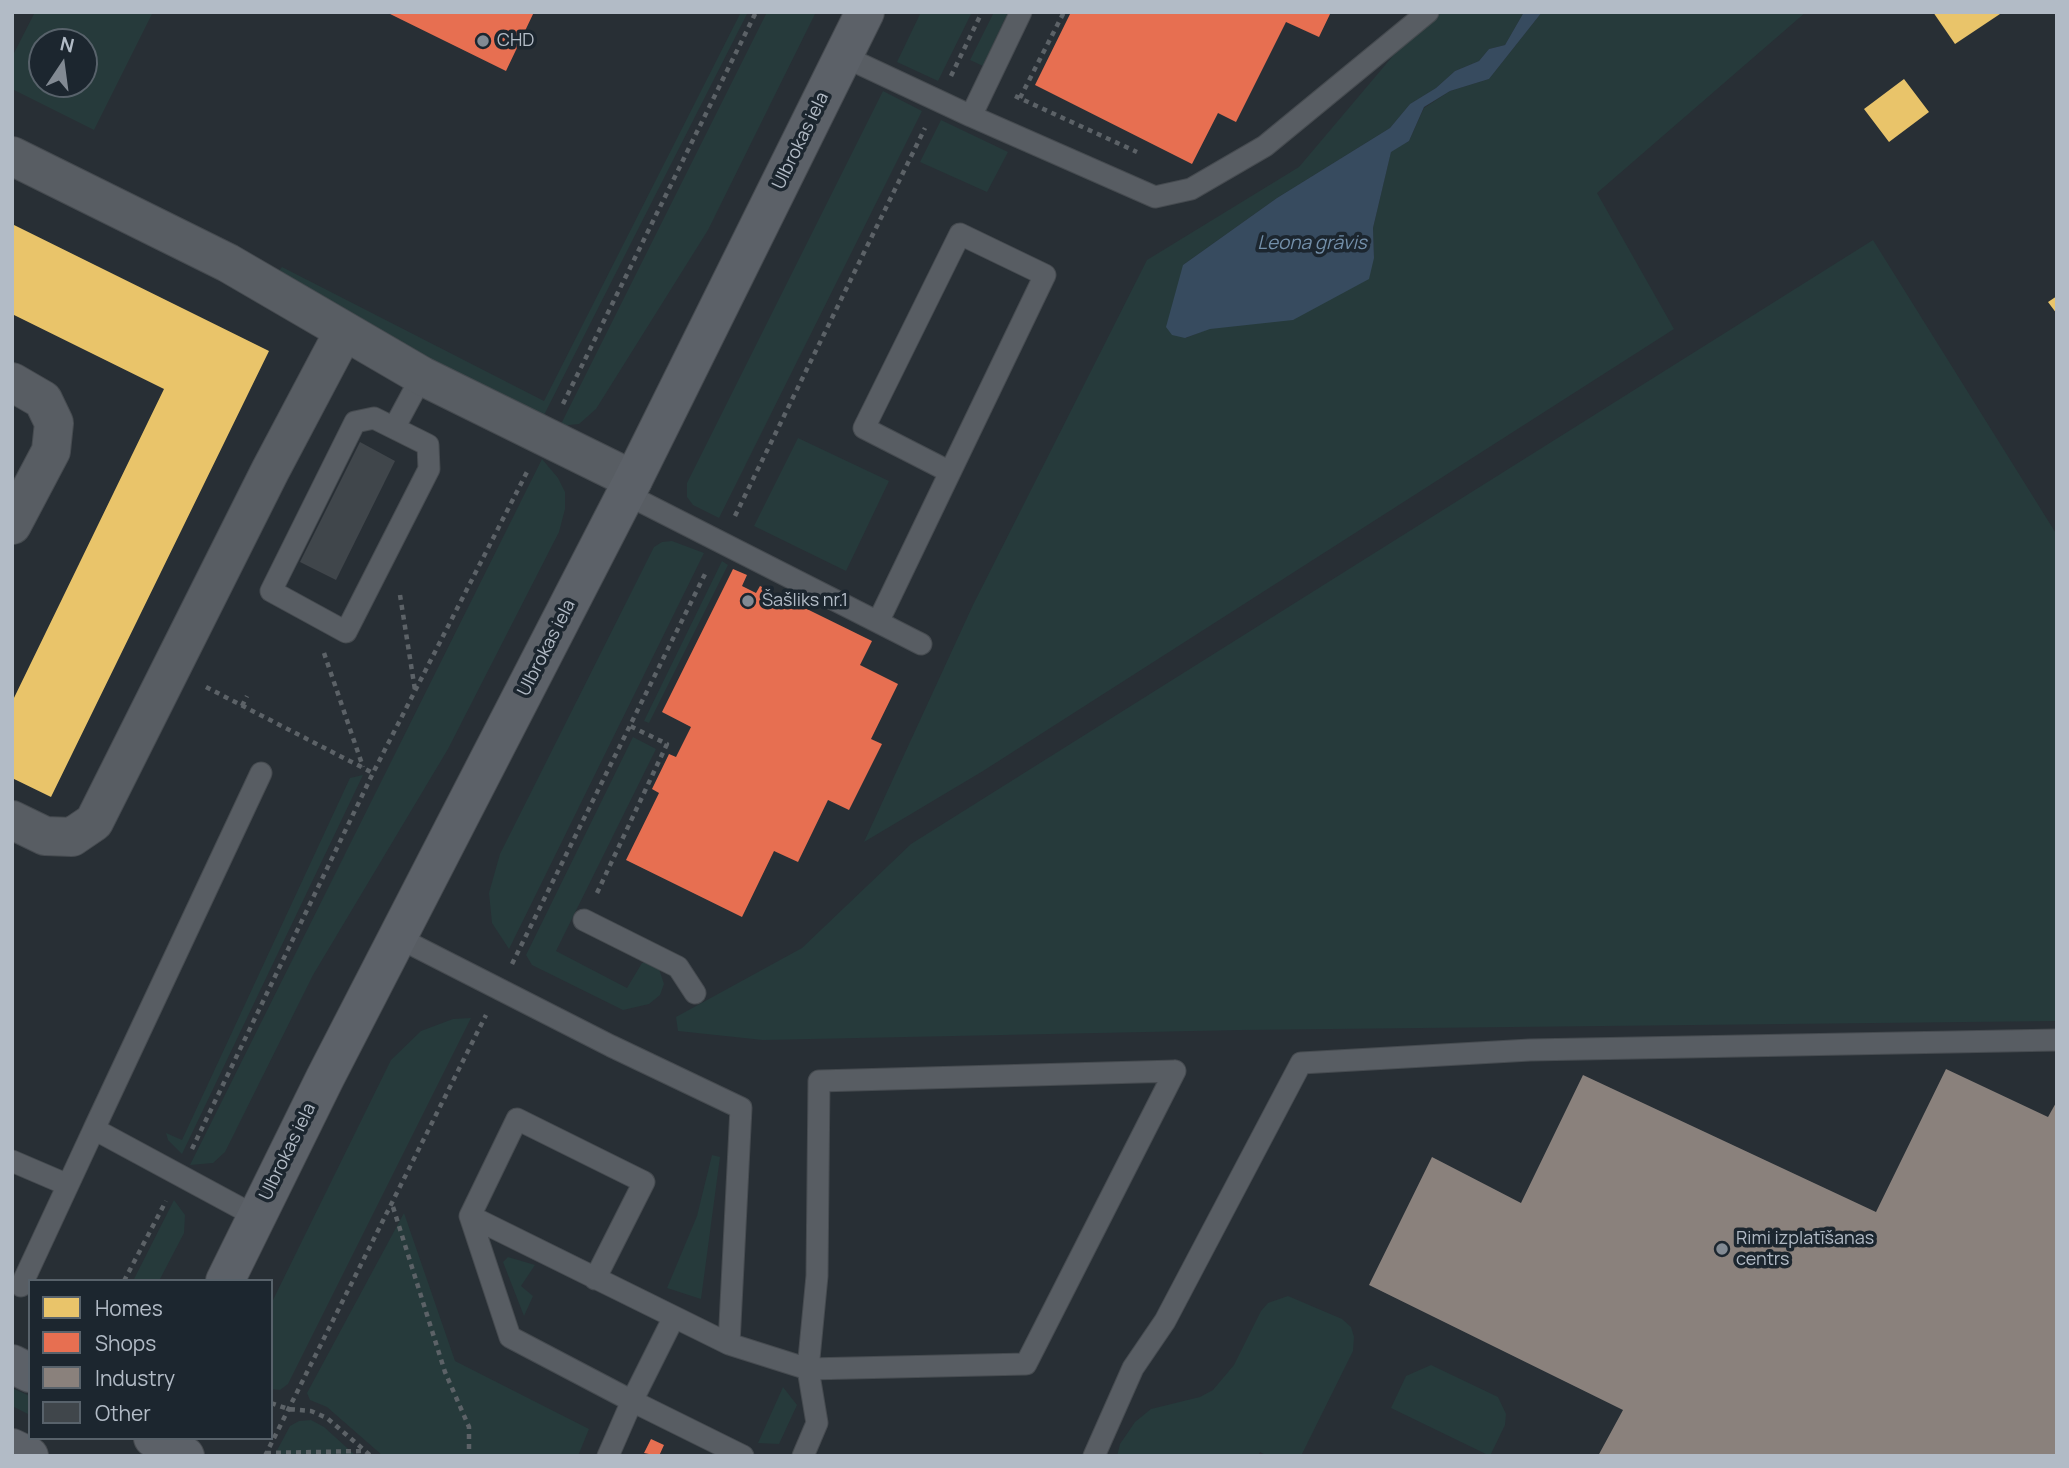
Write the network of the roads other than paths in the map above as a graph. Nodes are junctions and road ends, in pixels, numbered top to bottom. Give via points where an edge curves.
1 (865, 12) edge
2 (1021, 12) edge
3 (1428, 12) edge
4 (843, 56) junction
5 (971, 116) junction
6 (12, 156) edge
7 (343, 333) junction
8 (422, 376) junction
9 (12, 382) edge
10 (394, 428) junction
11 (950, 472) junction
12 (630, 487) junction
13 (12, 525) edge
14 (878, 622) junction
15 (921, 643) dead end
16 (261, 773) dead end
17 (12, 820) edge
18 (584, 920) road end
19 (397, 937) junction
20 (695, 993) dead end
21 (2057, 1040) edge
22 (94, 1129) junction
23 (12, 1161) edge
24 (68, 1185) junction
25 (257, 1216) junction
26 (470, 1216) junction
27 (226, 1279) edge
28 (595, 1279) junction
29 (22, 1286) dead end
30 (674, 1317) junction
31 (729, 1343) junction
32 (12, 1364) edge
33 (808, 1369) junction
34 (28, 1372) edge
35 (632, 1401) junction
36 (150, 1440) edge
37 (155, 1440) edge
38 (12, 1448) edge
39 (29, 1456) edge
40 (141, 1456) edge
41 (185, 1456) edge
42 (608, 1456) edge
43 (743, 1456) edge
44 (803, 1456) edge
45 (1094, 1456) edge

1 - 4 main road, Ulbrokas iela
2 - 5 lane
3 - 5 lane via 1265,146 1191,190 1155,197
4 - 5 lane
4 - 12 main road, Ulbrokas iela
6 - 7 street via 228,263
7 - 8 street
7 - 17 street via 94,822 72,837 45,836
8 - 10 lane
8 - 12 street via 546,437
9 - 13 street via 43,400 54,423 51,451
10 - 10 lane via 374,418 355,422 271,591 346,632 429,469 428,445
11 - 11 lane via 1045,275 960,234 864,428
11 - 14 lane
12 - 14 lane via 721,543
12 - 19 main road, Ulbrokas iela
14 - 15 lane
16 - 22 lane
18 - 20 lane via 678,967
19 - 25 main road, Ulbrokas iela
19 - 31 lane via 741,1108
21 - 45 lane via 1530,1050 1301,1063 1165,1321 1133,1368
22 - 24 lane
22 - 25 lane
23 - 24 lane
24 - 29 lane
25 - 27 main road, Ulbrokas iela
26 - 28 lane
26 - 28 lane via 517,1119 644,1182
26 - 35 lane via 510,1337
28 - 30 lane
30 - 31 lane
30 - 35 lane
31 - 33 lane
32 - 34 main road
33 - 33 lane via 1026,1364 1175,1071 819,1081 817,1276
33 - 44 lane via 817,1423
35 - 42 lane
35 - 43 lane
36 - 40 main road
37 - 41 main road
38 - 39 main road

